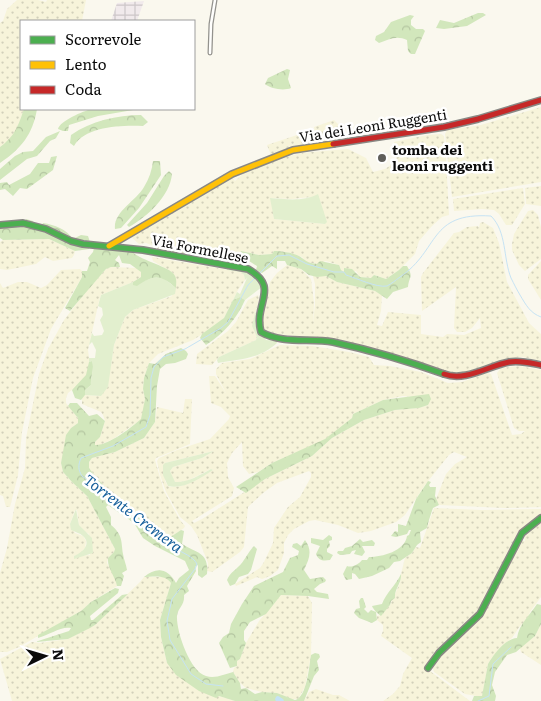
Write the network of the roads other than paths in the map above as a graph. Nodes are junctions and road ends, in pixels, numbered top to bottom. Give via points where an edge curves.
1 (215, 0) edge
2 (210, 53) dead end
3 (541, 100) edge
4 (0, 225) edge
5 (109, 246) junction
6 (541, 365) edge
7 (541, 518) edge
8 (428, 668) dead end

1 - 2 street
3 - 5 street, Via dei Leoni Ruggenti via 444,128 293,150 216,182
4 - 5 street, Via Formellese via 36,226 71,242
5 - 6 street, Via Formellese via 238,266 259,274 265,289 258,323 261,332 270,337 331,342 413,363 451,377 510,362
7 - 8 street via 522,533 480,614 442,649

